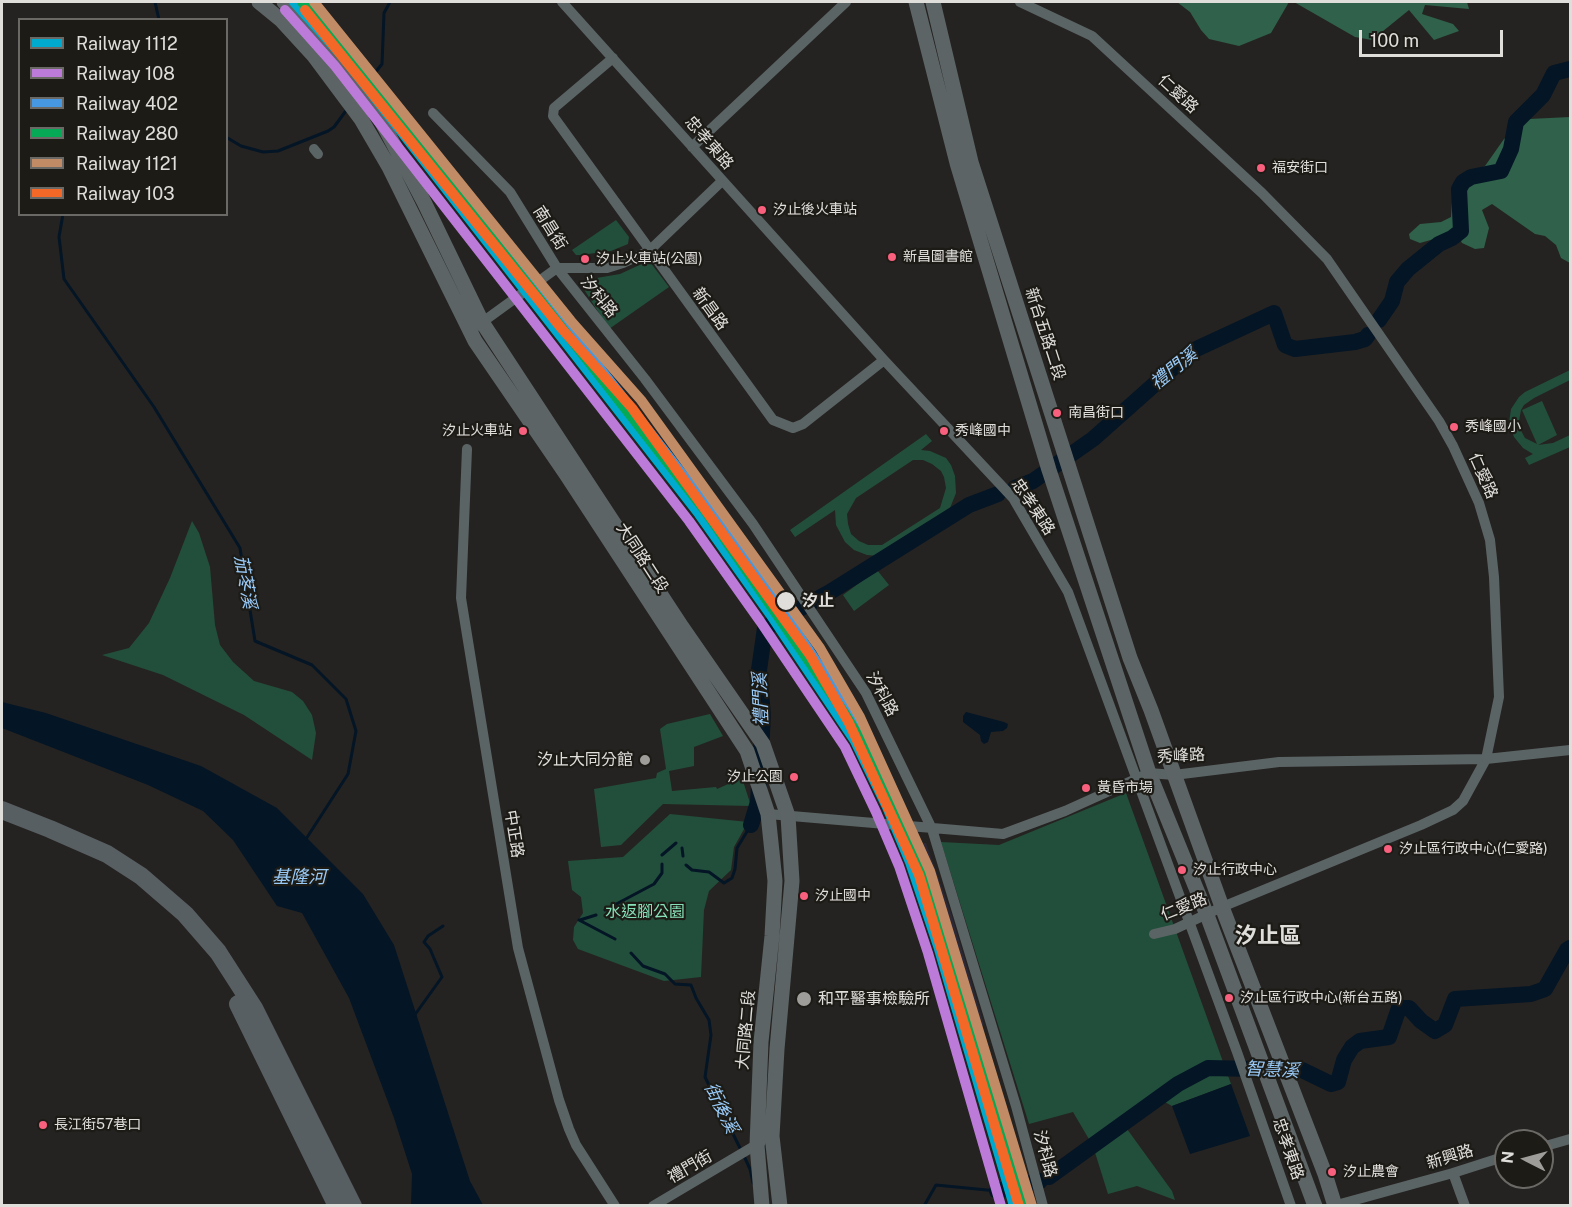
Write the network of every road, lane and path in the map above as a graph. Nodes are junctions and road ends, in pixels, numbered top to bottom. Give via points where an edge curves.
1 (259, 2) edge
2 (562, 2) edge
3 (846, 2) edge
4 (916, 2) edge
5 (933, 2) edge
6 (1020, 2) edge
7 (294, 4) edge
8 (281, 20) junction
9 (613, 58) junction
10 (433, 113) dead end
11 (692, 147) junction
12 (722, 181) junction
13 (649, 251) junction
14 (557, 268) junction
15 (482, 322) junction
16 (469, 331) junction
17 (884, 360) junction
18 (467, 449) dead end
19 (763, 744) junction
20 (1570, 750) edge
21 (747, 752) junction
22 (1486, 759) junction
23 (1174, 775) junction
24 (1143, 776) junction
25 (2, 810) edge
26 (768, 814) junction
27 (789, 816) junction
28 (2, 821) edge
29 (932, 829) junction
30 (1222, 907) junction
31 (1206, 915) junction
32 (1189, 923) junction
33 (1154, 934) dead end
34 (769, 965) junction
35 (785, 966) junction
36 (772, 1136) junction
37 (1570, 1139) edge
38 (1554, 1144) edge
39 (747, 1151) junction
40 (1494, 1160) edge
41 (1453, 1173) junction
42 (1334, 1205) edge
43 (338, 1206) edge
44 (353, 1206) edge
45 (615, 1206) edge
46 (653, 1206) edge
47 (762, 1206) edge
48 (780, 1206) edge
49 (1043, 1206) edge
50 (1292, 1206) edge
51 (1315, 1206) edge
52 (1465, 1206) edge

1 - 8 main road, 大同路二段
2 - 9 street, 忠孝東路
3 - 11 street
4 - 24 main road, 新台五路二段 via 957,163
5 - 23 main road, 新台五路二段 via 971,162 1130,658
6 - 22 street, 仁愛路 via 1092,36 1262,193 1328,259 1439,421 1479,503 1490,540 1499,698
7 - 8 street
7 - 15 main road, 大同路二段 via 375,109
8 - 16 main road, 大同路二段 via 314,56 361,119 389,167
9 - 11 street, 忠孝東路
9 - 13 street, 新昌路 via 554,108 553,116
10 - 14 street, 南昌街 via 510,192
11 - 12 street, 忠孝東路
12 - 13 street, 南昌街
12 - 17 street, 忠孝東路
13 - 14 street, 南昌街 via 607,268
13 - 17 street, 新昌路 via 773,420 793,428 803,424
14 - 15 street
14 - 29 street, 汐科路 via 645,379 813,610 866,693
15 - 16 street
15 - 19 main road, 大同路二段
16 - 21 main road, 大同路二段
17 - 24 street, 忠孝東路 via 1013,498 1068,592
18 - 45 street, 中正路 via 461,598 518,948 569,1129
19 - 21 main road
19 - 27 main road, 大同路二段
20 - 22 street, 秀峰路
21 - 26 main road, 大同路二段
22 - 23 street, 秀峰路 via 1279,762
22 - 30 street, 仁愛路 via 1463,801 1453,810
23 - 24 street, 秀峰路
23 - 30 main road, 新台五路二段
24 - 29 street, 秀峰路 via 1003,834
24 - 31 main road, 新台五路二段
24 - 32 street, 忠孝東路
25 - 44 highway via 107,854 141,876 185,914 218,952 254,1008
26 - 27 street, 秀峰路
26 - 34 main road, 大同路二段 via 775,881
27 - 29 street, 秀峰路
27 - 35 main road, 大同路二段 via 792,881
28 - 43 highway via 88,855 116,872 150,895 199,945 245,1017
29 - 49 street, 汐科路
30 - 31 street, 仁愛路
30 - 42 main road, 新台五路二段
31 - 32 street, 仁愛路
31 - 51 main road, 新台五路二段
32 - 33 street, 仁愛路
32 - 50 street, 忠孝東路
34 - 35 main road
34 - 39 main road, 大同路二段
35 - 36 main road, 大同路二段
36 - 39 street, 禮門街
36 - 48 main road, 大同路二段
37 - 38 street
39 - 46 street, 禮門街
39 - 47 main road, 大同路二段
40 - 41 street, 新興路
41 - 42 street, 新興路
41 - 52 street

